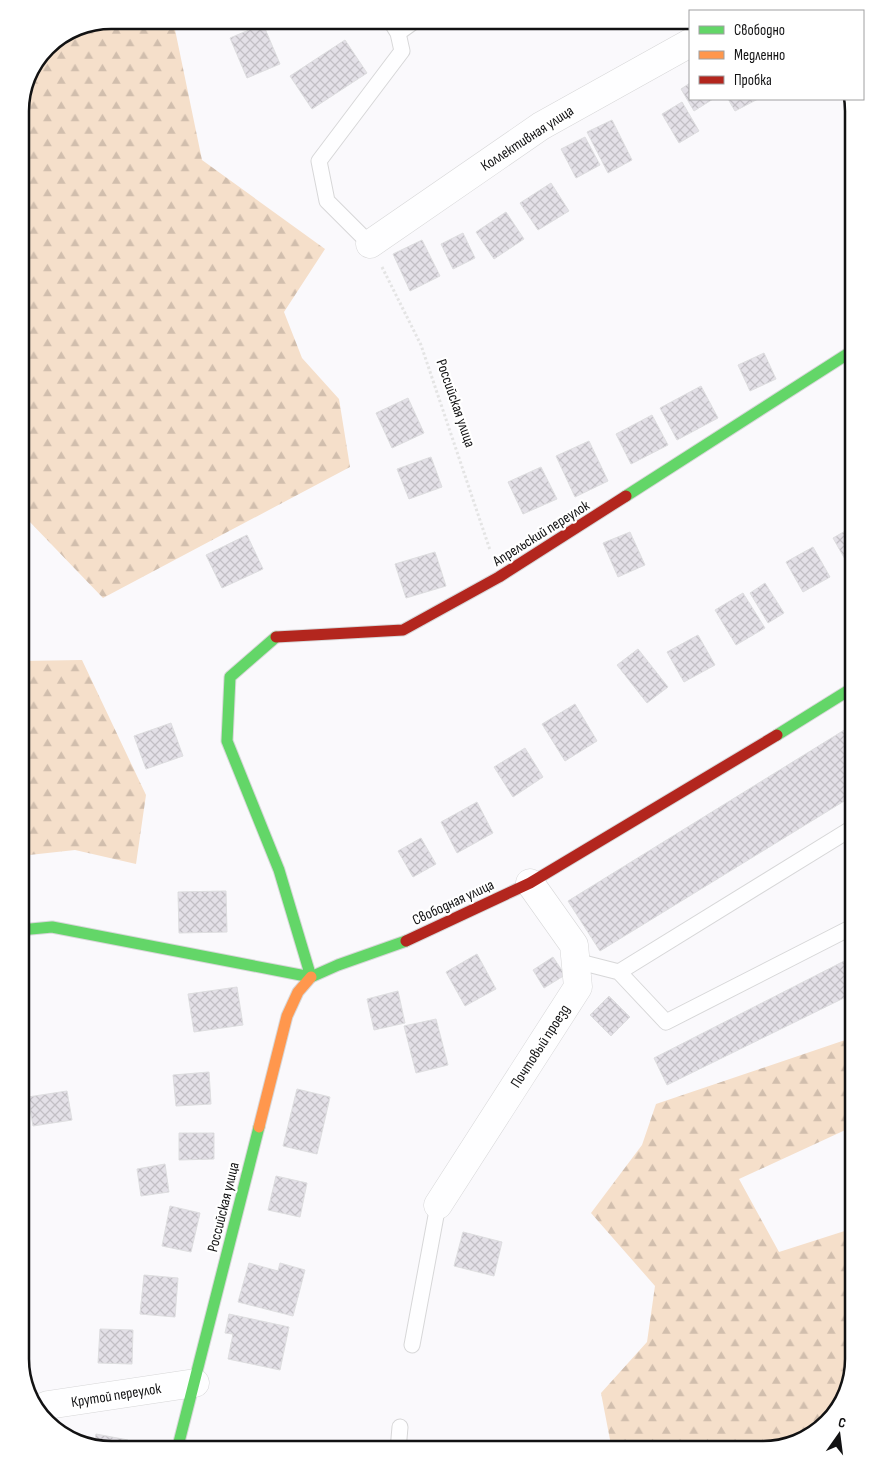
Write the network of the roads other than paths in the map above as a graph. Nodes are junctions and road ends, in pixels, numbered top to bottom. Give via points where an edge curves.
1 (395, 29) edge
2 (689, 44) edge
3 (370, 244) joint
4 (845, 357) edge
5 (845, 693) edge
6 (845, 833) edge
7 (530, 883) junction
8 (29, 929) edge
9 (845, 931) edge
10 (576, 961) junction
11 (619, 972) junction
12 (311, 977) junction
13 (438, 1205) joint
14 (412, 1345) dead end
15 (195, 1383) junction
16 (44, 1407) edge
17 (400, 1427) dead end
18 (179, 1441) edge
19 (399, 1441) edge

1 - 3 lane via 402,51 320,161 327,201
2 - 3 street, Коллективная улица via 541,126
4 - 12 street, Апрельский переулок via 499,577 403,630 277,636 230,677 227,741 279,870
5 - 7 street, Свободная улица
6 - 11 lane
7 - 10 street, Почтовый проезд via 574,945
7 - 12 street, Свободная улица via 416,937
8 - 12 street via 52,927
9 - 11 lane via 666,1022
10 - 11 lane
10 - 13 street, Почтовый проезд via 578,988
12 - 15 street, Российская улица via 292,1001 285,1023
13 - 14 lane
15 - 16 street, Крутой переулок
15 - 18 street, Российская улица
17 - 19 lane

